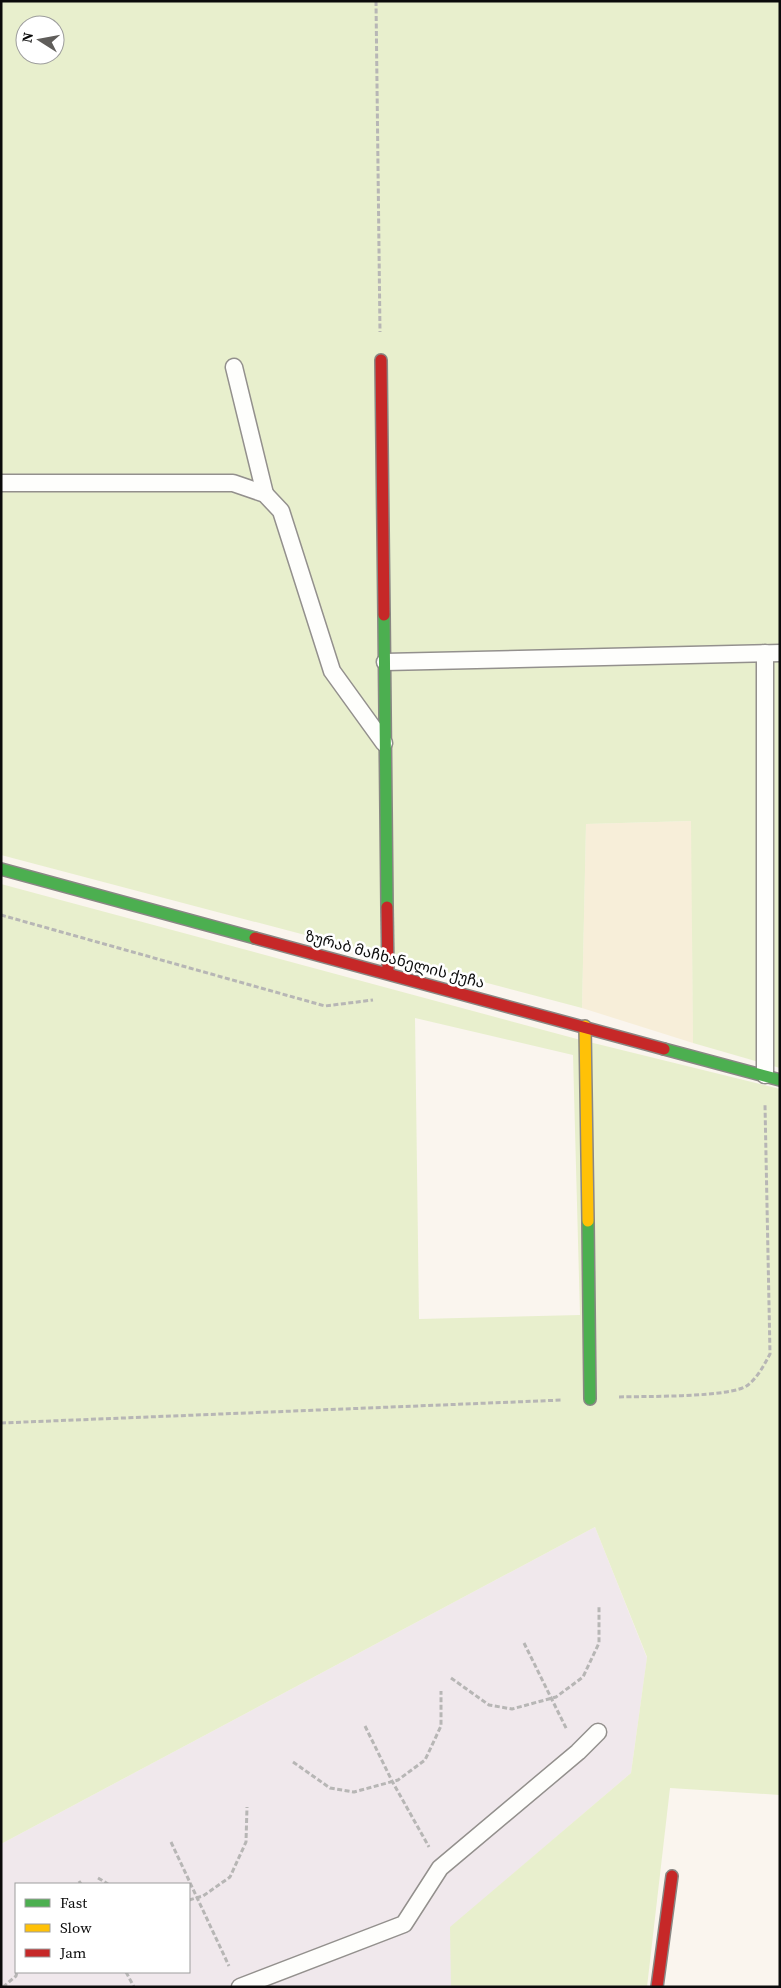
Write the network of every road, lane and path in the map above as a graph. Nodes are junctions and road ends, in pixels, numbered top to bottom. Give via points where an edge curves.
1 (376, 1) edge
2 (381, 360) joint
3 (234, 367) dead end
4 (1, 483) edge
5 (265, 494) junction
6 (772, 653) edge
7 (384, 662) junction
8 (385, 744) junction
9 (1, 869) edge
10 (1, 915) edge
11 (388, 973) junction
12 (374, 1000) dead end
13 (585, 1026) junction
14 (772, 1078) edge
15 (590, 1399) junction
16 (1, 1423) edge
17 (599, 1607) dead end
18 (524, 1643) dead end
19 (451, 1678) dead end
20 (441, 1691) dead end
21 (551, 1698) junction
22 (365, 1726) dead end
23 (598, 1732) dead end
24 (578, 1752) junction
25 (293, 1762) dead end
26 (392, 1781) junction
27 (247, 1807) dead end
28 (171, 1842) dead end
29 (440, 1868) junction
30 (672, 1876) dead end
31 (98, 1878) dead end
32 (106, 1883) edge
33 (198, 1898) junction
34 (190, 1900) edge
35 (230, 1969) dead end
36 (17, 1973) edge
37 (127, 1973) edge
38 (3, 1987) edge
39 (134, 1987) edge
40 (240, 1987) edge
41 (657, 1987) edge

1 - 2 path
2 - 7 street
3 - 5 lane
4 - 5 lane via 233,484
5 - 8 lane via 281,511 332,671
6 - 7 lane
6 - 14 lane
7 - 8 street
8 - 11 street
9 - 11 street, ზურაბ მაჩხანელის ქუჩა
10 - 12 path via 325,1006
11 - 13 street, ზურაბ მაჩხანელის ქუჩა
13 - 14 street, ზურაბ მაჩხანელის ქუჩა
13 - 15 street
14 - 15 path via 770,1354 759,1374 747,1386 726,1393
15 - 16 path
17 - 21 path via 599,1643 583,1677
18 - 21 path
19 - 21 path via 489,1705 504,1708 512,1709
20 - 26 path via 441,1726 425,1760
21 - 24 path
22 - 26 path
23 - 24 lane
24 - 29 lane
25 - 26 path via 330,1788 354,1792
26 - 29 path
27 - 33 path via 246,1842 230,1876
28 - 33 path
29 - 40 lane via 404,1924
30 - 41 street
31 - 32 path
33 - 34 path
33 - 35 path
36 - 38 path
37 - 39 path

